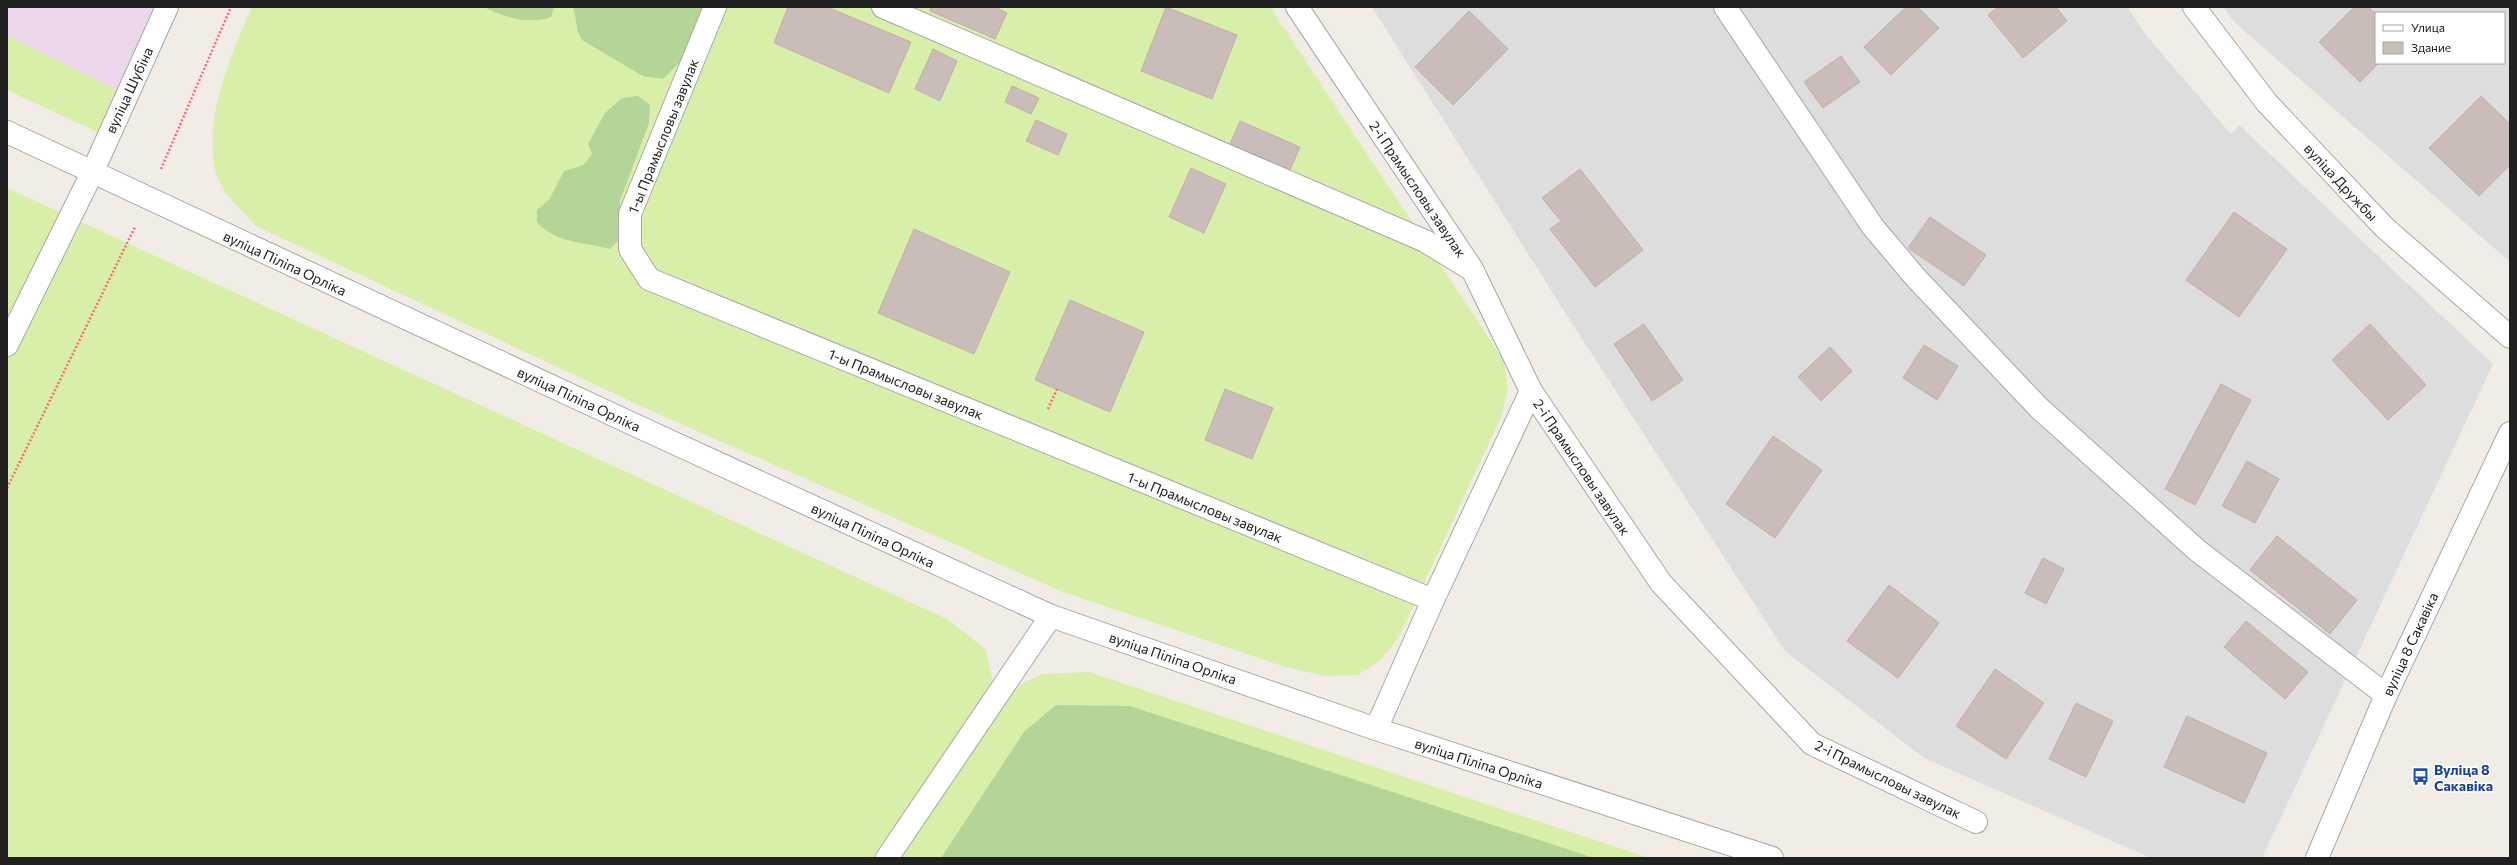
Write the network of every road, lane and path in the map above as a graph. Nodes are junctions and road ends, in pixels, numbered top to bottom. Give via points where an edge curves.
1 (166, 7) edge
2 (231, 7) edge
3 (715, 7) edge
4 (883, 7) edge
5 (1297, 7) edge
6 (1726, 7) edge
7 (2194, 7) edge
8 (7, 132) edge
9 (92, 173) junction
10 (149, 199) junction
11 (1472, 269) junction
12 (2510, 337) edge
13 (7, 345) edge
14 (1531, 391) junction
15 (2510, 433) edge
16 (7, 488) edge
17 (1433, 600) junction
18 (1051, 616) junction
19 (2386, 695) junction
20 (1376, 729) junction
21 (1976, 822) dead end
22 (887, 858) edge
23 (1772, 858) edge
24 (2317, 858) edge

1 - 9 street, вуліца Шубіна
2 - 10 path
3 - 17 street, 1-ы Прамысловы завулак via 630,214 630,249 649,278
4 - 11 street via 1425,240
5 - 11 street, 2-і Прамысловы завулак
6 - 19 street via 1873,227 1916,278 2039,408 2198,551
7 - 12 street, вуліца Дружбы via 2267,103 2385,228
8 - 9 street, вуліца Піліпа Орліка
9 - 10 street, вуліца Піліпа Орліка
9 - 13 street, вуліца Шубіна
10 - 16 path
10 - 18 street, вуліца Піліпа Орліка
11 - 14 street, 2-і Прамысловы завулак
14 - 17 street
14 - 21 street, 2-і Прамысловы завулак via 1660,583 1812,744
15 - 19 street, вуліца 8 Сакавіка
17 - 20 street
18 - 20 street, вуліца Піліпа Орліка
18 - 22 street
19 - 24 street, вуліца 8 Сакавіка
20 - 23 street, вуліца Піліпа Орліка

